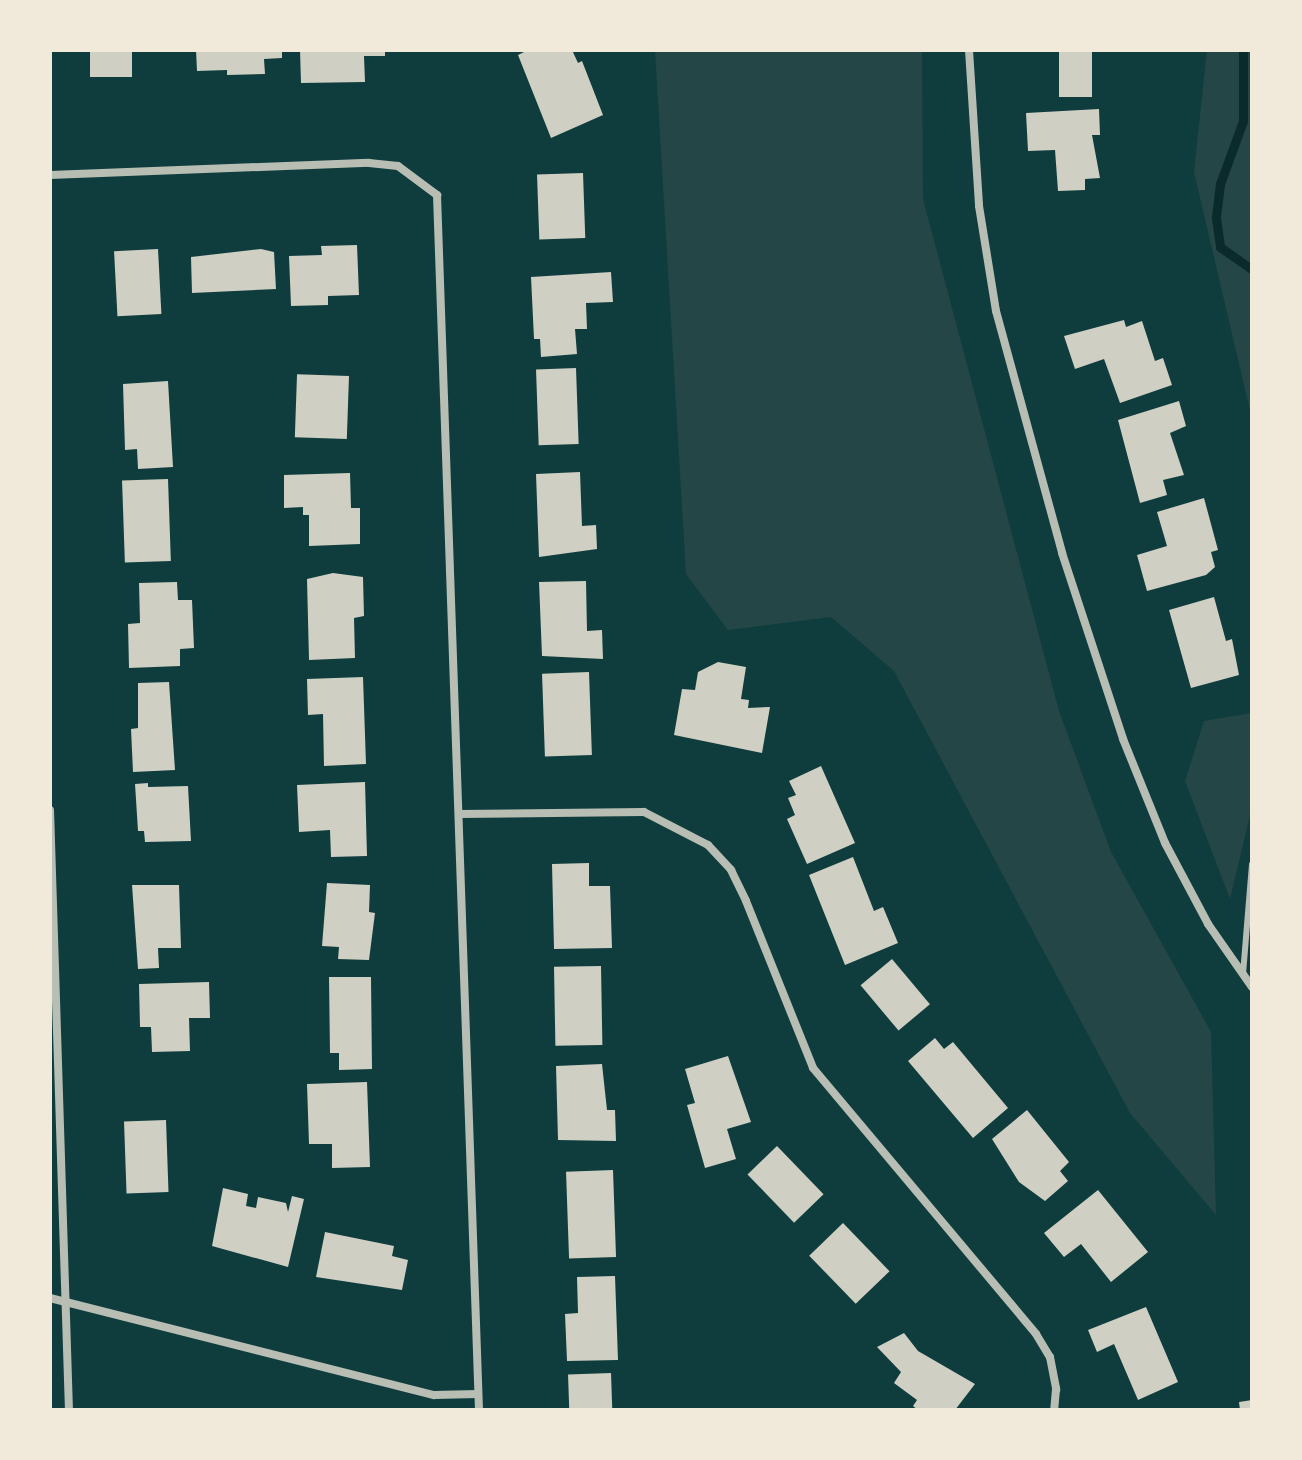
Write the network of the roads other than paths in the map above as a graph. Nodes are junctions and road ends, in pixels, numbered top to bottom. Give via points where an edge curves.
1 (969, 50) edge
2 (50, 175) edge
3 (50, 810) edge
4 (459, 814) junction
5 (1252, 864) edge
6 (1243, 974) junction
7 (1252, 987) edge
8 (50, 1298) edge
9 (66, 1301) junction
10 (478, 1394) junction
11 (69, 1410) edge
12 (479, 1410) edge
13 (1054, 1410) edge

1 - 6 street via 979,206 996,311 1062,553 1123,739 1165,843 1208,924
2 - 4 street via 369,163 398,166 437,195
3 - 9 street
4 - 10 street
4 - 13 street via 644,812 708,845 731,870 746,901 813,1068 1036,1334 1050,1357
5 - 6 lane
6 - 7 street
8 - 9 street
9 - 10 street via 434,1395
9 - 11 street
10 - 12 street

